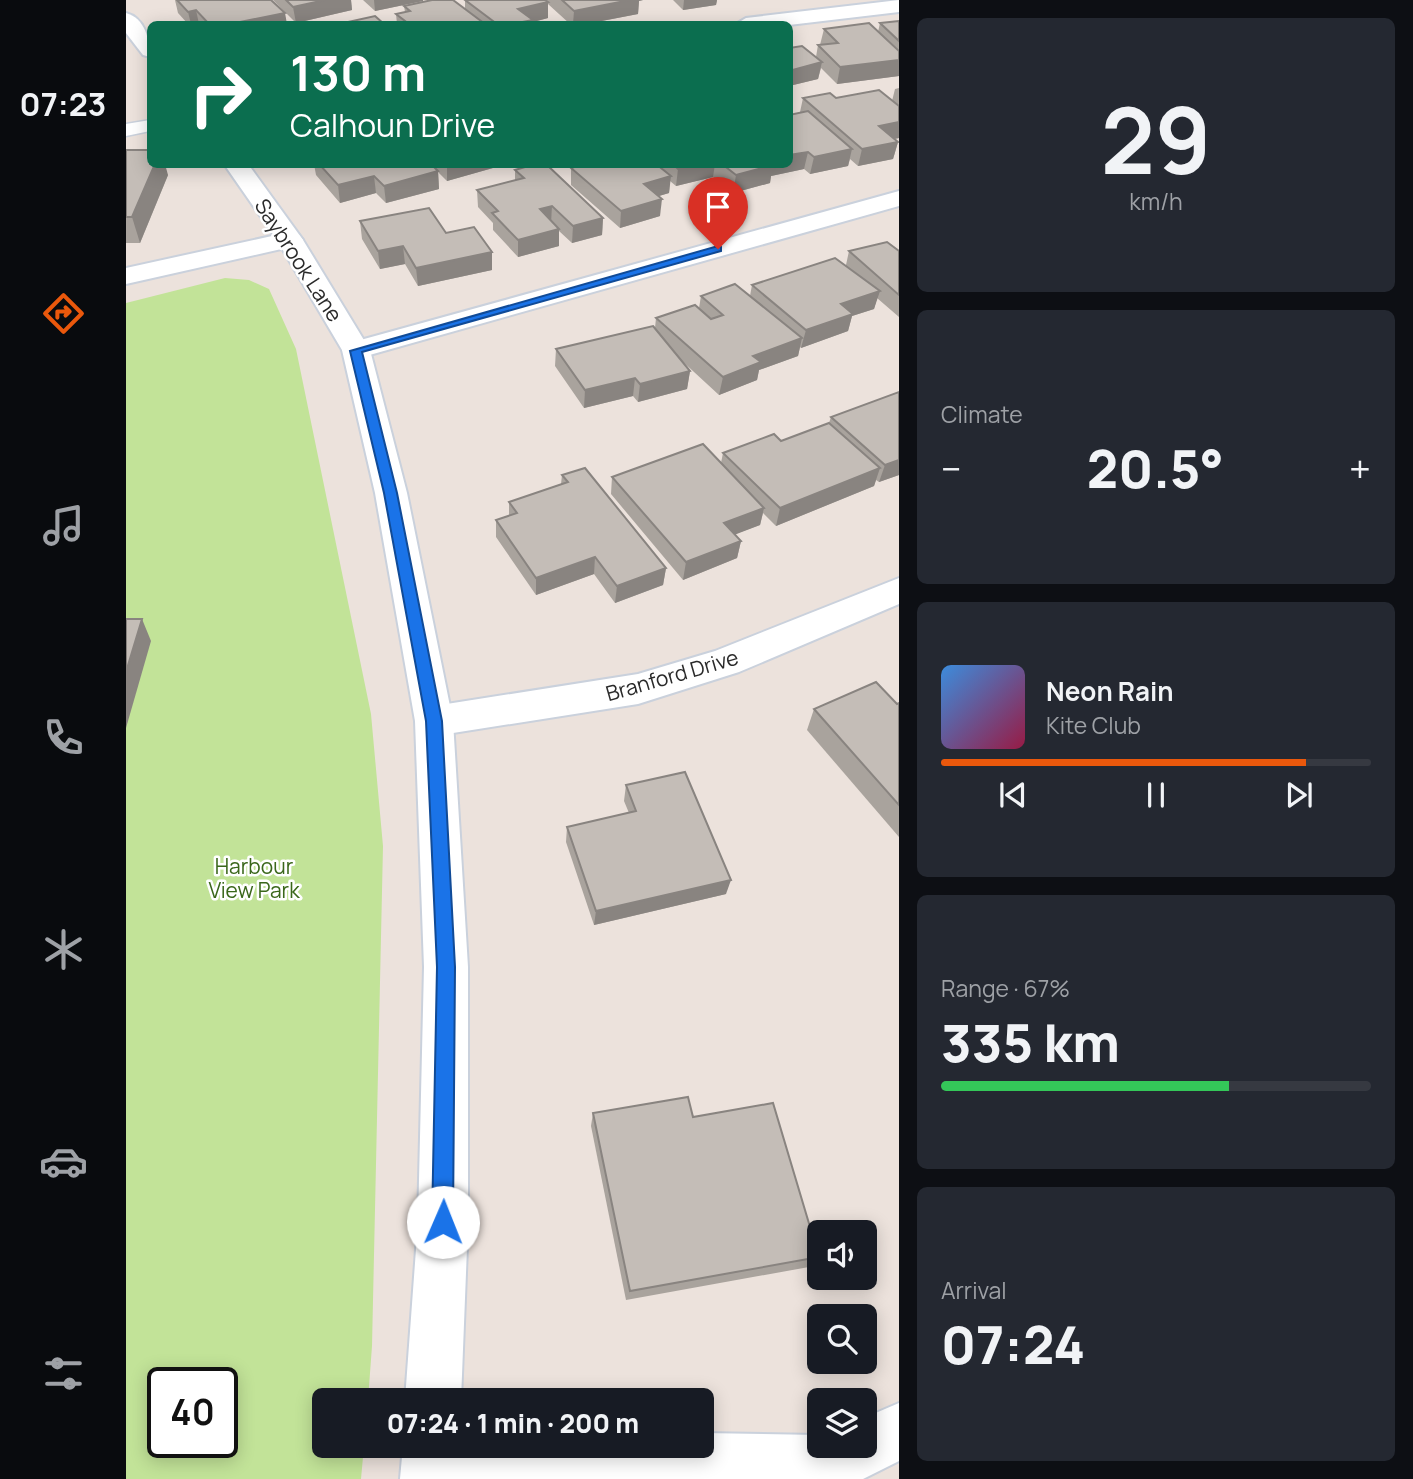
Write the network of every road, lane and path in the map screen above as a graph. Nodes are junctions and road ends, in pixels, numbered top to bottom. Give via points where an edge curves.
1 (898, 6) edge
2 (126, 19) edge
3 (771, 21) edge
4 (147, 47) edge
5 (147, 126) edge
6 (126, 130) edge
7 (239, 168) edge
8 (898, 198) edge
9 (290, 240) junction
10 (126, 276) edge
11 (356, 351) junction
12 (898, 590) edge
13 (434, 721) junction
14 (434, 1388) edge
15 (898, 1431) edge
16 (430, 1460) edge

1 - 3 street
2 - 4 street
5 - 6 lane
7 - 9 street, Saybrook Lane
8 - 11 street
9 - 10 street
9 - 11 street, Saybrook Lane
11 - 13 street, Saybrook Lane via 391,493
12 - 13 street, Branford Drive via 726,662 638,689
13 - 14 street, Saybrook Lane via 446,980 443,1222
15 - 16 street via 832,1464

